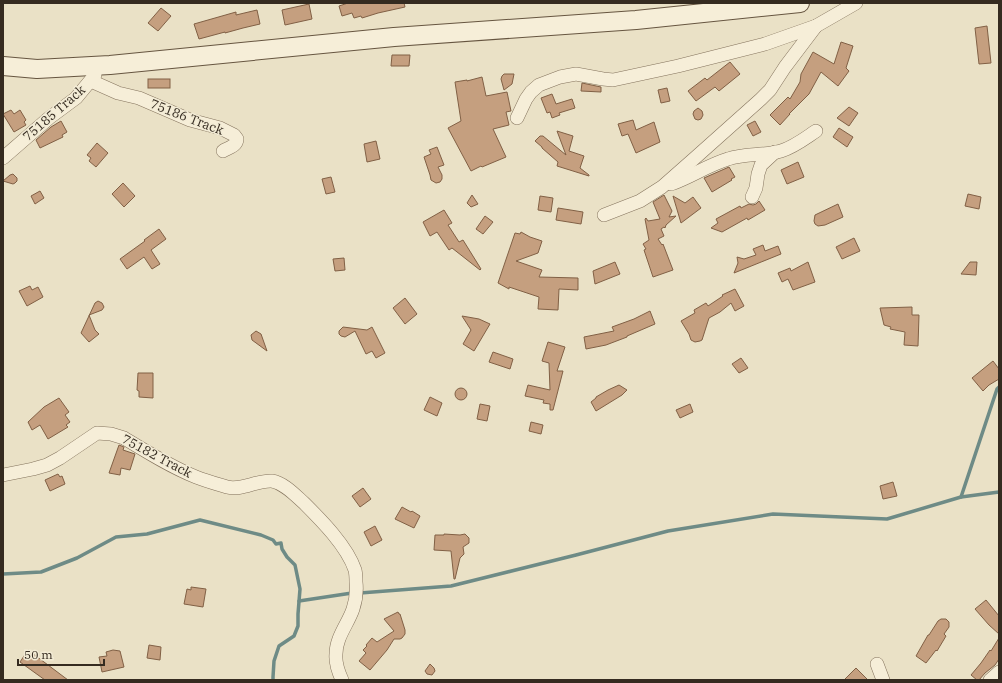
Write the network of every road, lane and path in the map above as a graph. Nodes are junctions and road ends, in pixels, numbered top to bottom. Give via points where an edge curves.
1 (800, 3) edge
2 (856, 3) edge
3 (816, 26) junction
4 (3, 66) edge
5 (102, 66) junction
6 (91, 81) junction
7 (517, 118) dead end
8 (816, 131) dead end
9 (223, 151) dead end
10 (775, 152) junction
11 (3, 158) edge
12 (662, 187) junction
13 (752, 197) dead end
14 (604, 215) dead end
15 (3, 475) edge
16 (877, 664) dead end
17 (999, 672) edge
18 (342, 680) edge
19 (883, 680) edge
20 (990, 680) edge

1 - 5 street via 636,20 394,37
2 - 3 street
3 - 7 street via 765,44 613,80 576,74 560,77 539,85 531,92
3 - 12 street via 770,90
4 - 5 street via 38,69
5 - 6 street, 75185 Track
6 - 9 street, 75186 Track via 234,135 237,142
6 - 11 street, 75185 Track via 76,98
8 - 10 street via 797,144
10 - 12 street via 730,158
10 - 13 street via 762,165
12 - 14 street via 640,200
15 - 18 street, 75182 Track via 47,464 97,433 124,438 172,466 228,488 267,481 279,483 323,522 342,546 355,571 356,601 339,636 336,653 337,667
16 - 19 street
17 - 20 street

